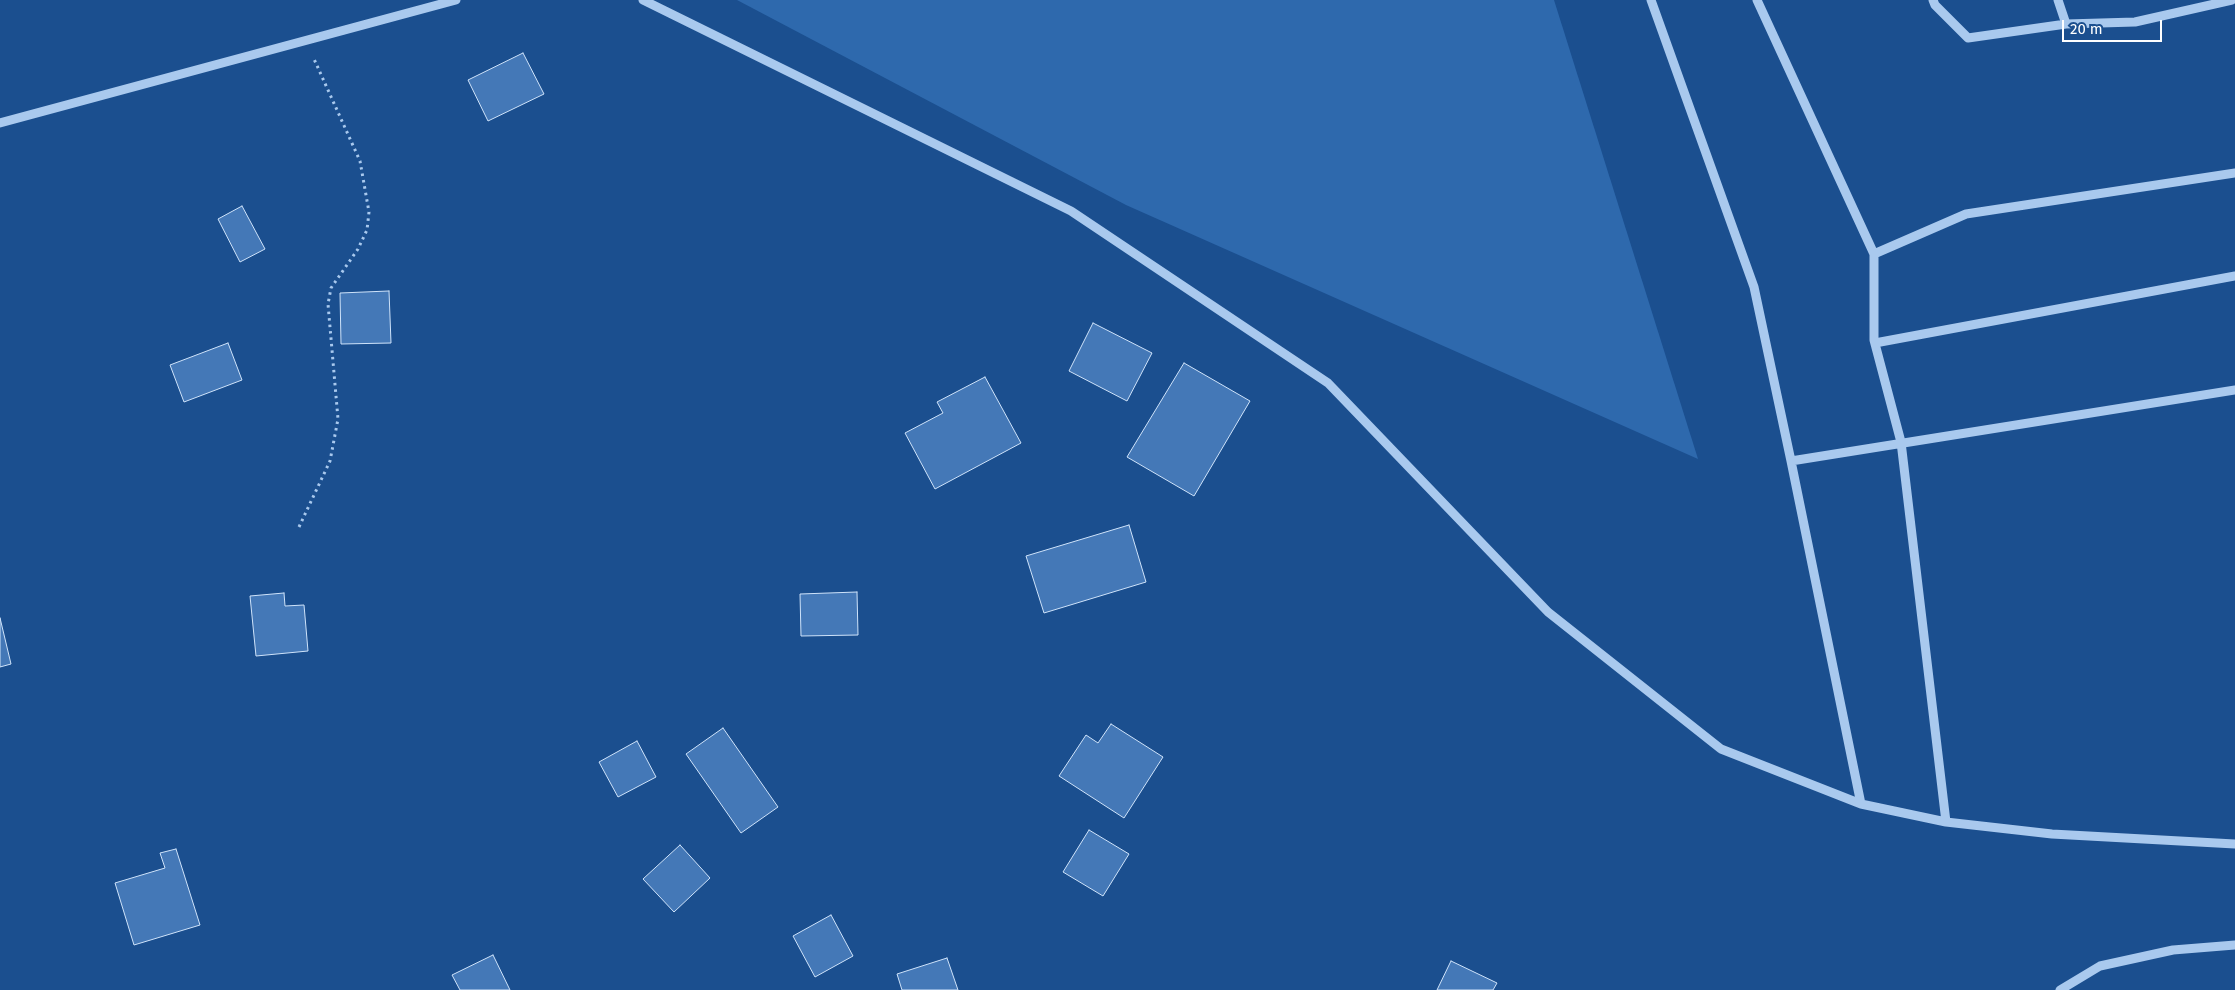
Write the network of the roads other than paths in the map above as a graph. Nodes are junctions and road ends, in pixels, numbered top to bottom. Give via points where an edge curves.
1 (456, 0) edge
2 (643, 0) edge
3 (1651, 0) edge
4 (1757, 0) edge
5 (1933, 0) edge
6 (2058, 0) edge
7 (2232, 0) edge
8 (2066, 24) junction
9 (0, 123) edge
10 (2235, 173) edge
11 (1874, 254) junction
12 (2235, 276) edge
13 (1875, 343) junction
14 (2235, 390) edge
15 (1901, 442) junction
16 (1791, 461) junction
17 (1861, 804) junction
18 (1946, 822) junction
19 (2235, 844) edge
20 (2235, 945) edge
21 (2060, 990) edge

1 - 9 street
2 - 17 street via 1071,210 1328,383 1548,612 1721,748
3 - 16 street via 1754,288
4 - 11 street
5 - 8 street via 1968,38
6 - 8 street
7 - 8 street via 2135,22
10 - 11 street via 1966,214
11 - 13 street
12 - 13 street
13 - 15 street
14 - 15 street
15 - 16 street
15 - 18 street
16 - 17 street
17 - 18 street
18 - 19 street via 2052,834
20 - 21 street via 2173,950 2100,966

